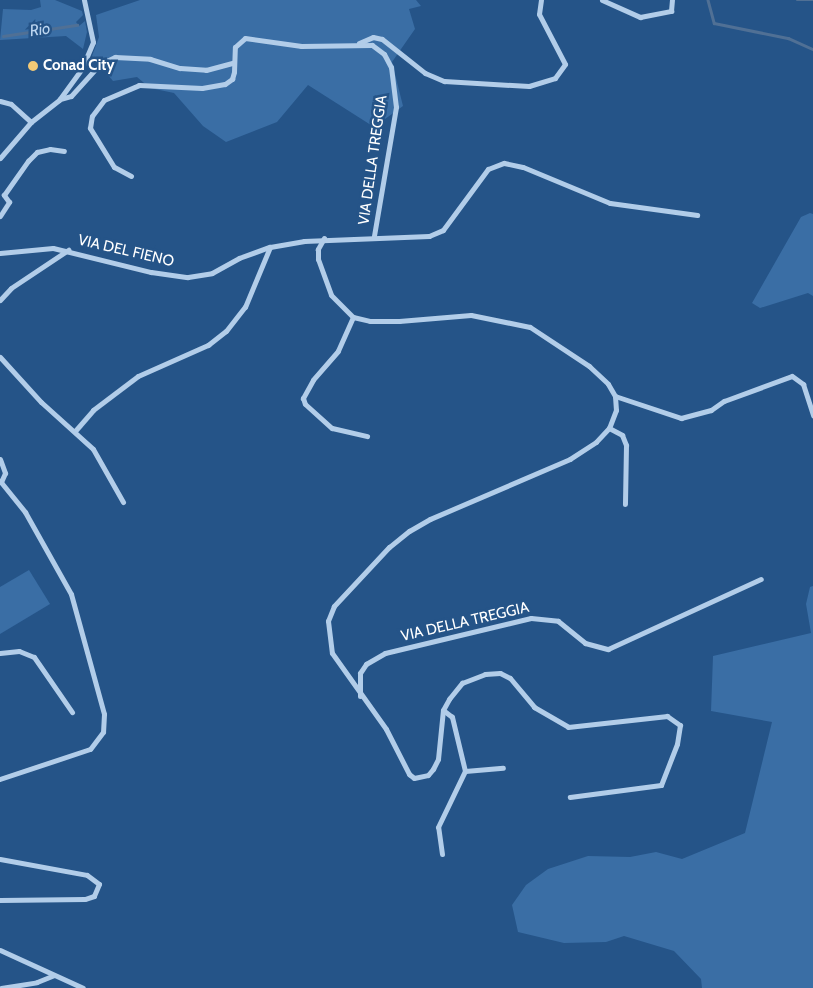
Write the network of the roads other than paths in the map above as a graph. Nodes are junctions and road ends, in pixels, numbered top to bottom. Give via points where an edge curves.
1 (541, 0) edge
2 (602, 0) edge
3 (672, 0) edge
4 (84, 2) edge
5 (359, 43) junction
6 (233, 63) junction
7 (60, 100) junction
8 (0, 101) edge
9 (31, 122) junction
10 (64, 151) dead end
11 (0, 158) edge
12 (131, 176) dead end
13 (2, 194) edge
14 (697, 215) dead end
15 (0, 216) edge
16 (374, 236) junction
17 (324, 238) junction
18 (270, 247) junction
19 (68, 250) junction
20 (0, 252) edge
21 (0, 300) edge
22 (353, 317) junction
23 (0, 357) edge
24 (615, 396) junction
25 (813, 415) edge
26 (609, 428) junction
27 (75, 431) junction
28 (367, 436) dead end
29 (0, 459) edge
30 (0, 481) edge
31 (123, 502) dead end
32 (625, 504) dead end
33 (761, 579) dead end
34 (0, 653) edge
35 (360, 696) junction
36 (443, 710) junction
37 (72, 712) dead end
38 (503, 768) dead end
39 (465, 771) junction
40 (0, 779) edge
41 (570, 797) dead end
42 (442, 854) dead end
43 (0, 859) edge
44 (0, 900) edge
45 (0, 950) edge
46 (54, 975) junction
47 (1, 988) edge
48 (83, 988) edge

1 - 5 street via 539,14 564,66 555,78 529,86 444,81 425,72 382,39 373,37
2 - 3 street via 640,17 670,11
4 - 7 street via 93,42 82,68
5 - 6 street, VIA DELLA TREGGIA via 301,46 245,38 235,46
5 - 16 street, VIA DELLA TREGGIA via 372,45 384,54 395,80 396,107
6 - 7 street via 206,70 180,68 150,59 115,57 100,64 71,96
6 - 12 street, VIA DELLA TREGGIA via 232,80 226,84 202,88 139,85 104,100 92,116 90,128 114,167
7 - 9 street
8 - 9 street via 11,104
9 - 11 street
10 - 13 street via 50,149 37,152
13 - 15 street via 9,202
14 - 16 street, VIA DELLA TREGGIA via 610,203 523,167 504,163 496,164 483,174 457,213 437,234
16 - 17 street, VIA DELLA TREGGIA
17 - 18 street, VIA DEL FIENO
17 - 22 street via 318,249 318,258 331,295
18 - 19 street, VIA DEL FIENO via 239,258 212,273 188,277 151,272
18 - 27 street via 245,307 226,331 208,346 138,376 93,410
19 - 20 street, VIA DEL FIENO
19 - 21 street via 11,288
22 - 24 street via 370,321 399,321 471,315 530,327 589,366 608,384
22 - 28 street via 338,351 313,380 303,398 305,404 332,428
23 - 27 street via 41,402
24 - 25 street via 681,418 711,410 724,401 792,376 803,384
24 - 26 street via 616,410
26 - 32 street via 622,435 626,445
26 - 35 street via 596,442 570,459 409,531 334,606 328,621 328,639 336,661
27 - 31 street via 93,449
29 - 30 street via 5,473
30 - 40 street via 25,512 71,594 104,714 103,732 90,749
33 - 35 street, VIA DELLA TREGGIA via 608,649 585,643 558,621 532,618 385,653 366,664 360,673
34 - 37 street via 19,651 34,657
35 - 36 street via 386,729 414,778 428,775 438,759
36 - 39 street via 452,717
36 - 41 street via 462,684 485,674 500,673 510,678 534,707 568,727 667,716 680,725 677,744 661,785
38 - 39 street
39 - 42 street via 438,827
43 - 44 street via 87,874 99,884 94,896 85,899
45 - 46 street
46 - 47 street via 37,982
46 - 48 street

